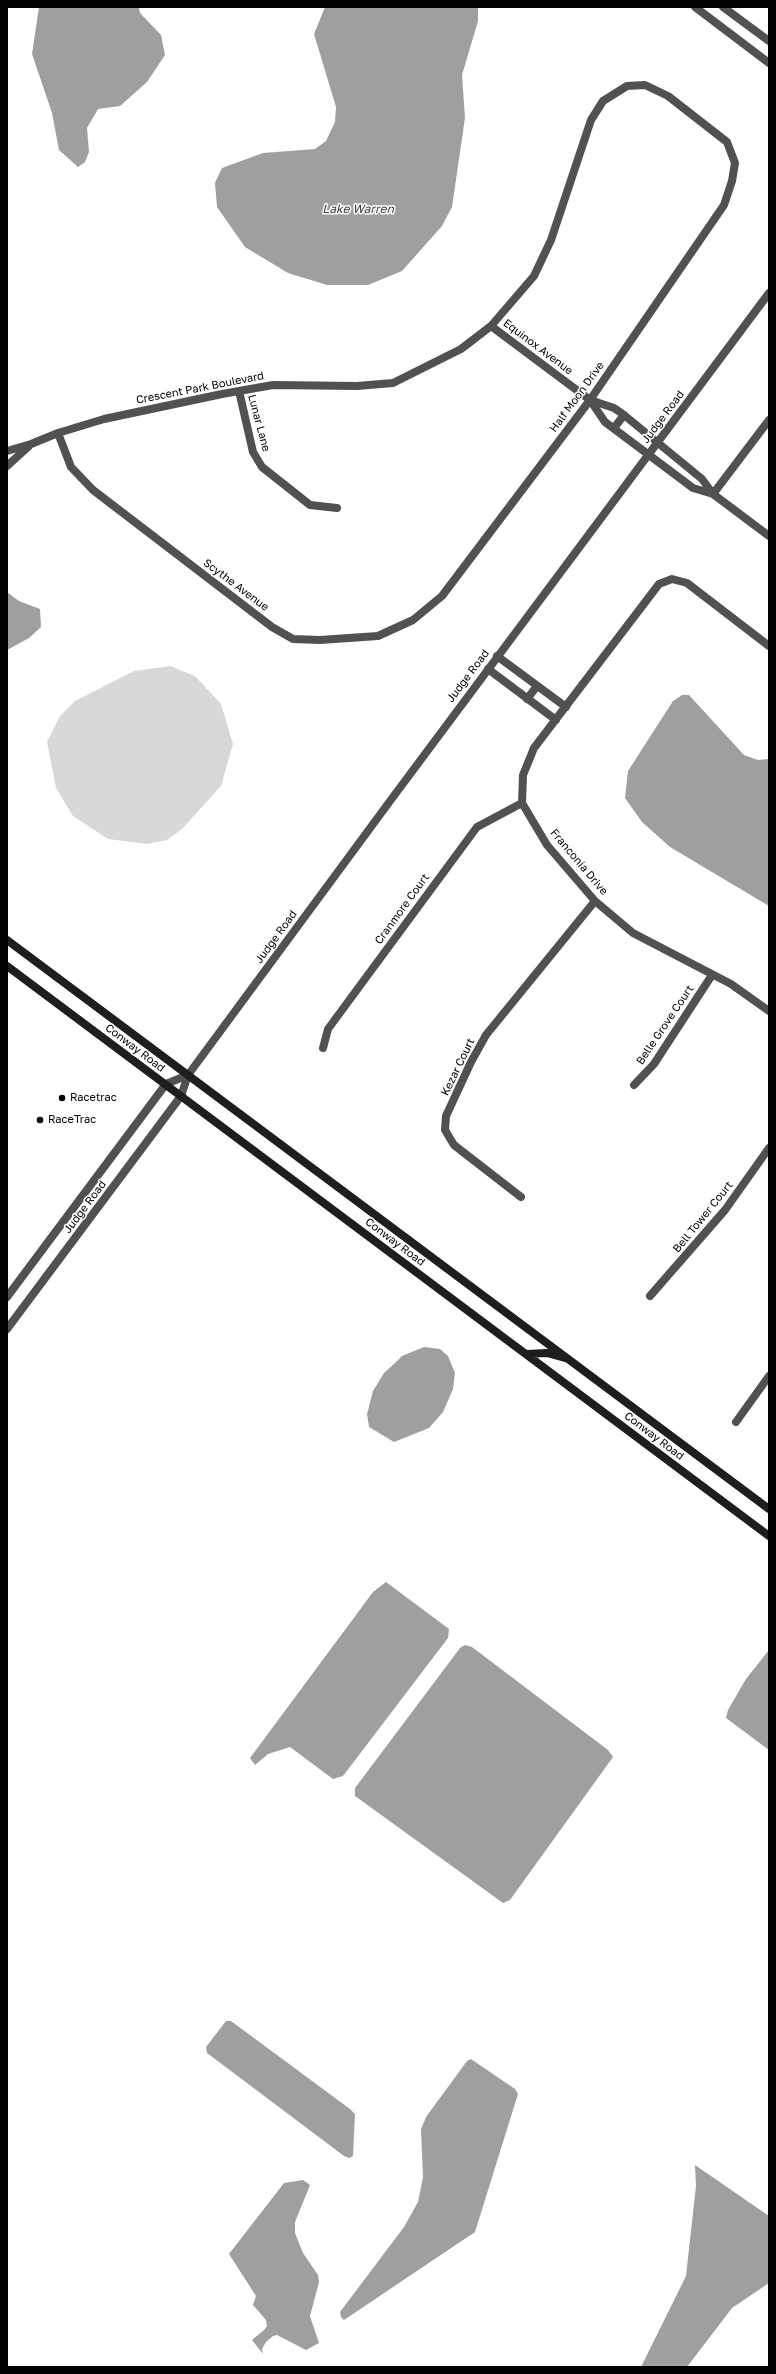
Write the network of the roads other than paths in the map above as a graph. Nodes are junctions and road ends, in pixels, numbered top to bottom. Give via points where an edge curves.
1 (694, 7) edge
2 (723, 7) edge
3 (769, 41) edge
4 (769, 63) edge
5 (591, 120) joint
6 (769, 293) edge
7 (491, 326) junction
8 (239, 391) junction
9 (590, 400) junction
10 (624, 415) junction
11 (769, 420) edge
12 (614, 428) junction
13 (58, 434) junction
14 (658, 443) junction
15 (31, 444) junction
16 (7, 451) edge
17 (649, 455) junction
18 (7, 466) edge
19 (713, 494) junction
20 (338, 508) dead end
21 (769, 536) edge
22 (442, 596) joint
23 (769, 646) edge
24 (497, 656) junction
25 (488, 669) junction
26 (537, 686) junction
27 (528, 699) junction
28 (566, 707) junction
29 (556, 720) junction
30 (522, 803) junction
31 (595, 901) junction
32 (7, 940) edge
33 (7, 966) edge
34 (712, 975) junction
35 (769, 1011) edge
36 (323, 1048) dead end
37 (188, 1075) junction
38 (166, 1084) junction
39 (634, 1085) dead end
40 (181, 1096) junction
41 (769, 1148) edge
42 (521, 1197) dead end
43 (650, 1296) dead end
44 (7, 1297) edge
45 (7, 1329) edge
46 (526, 1354) junction
47 (569, 1360) junction
48 (769, 1376) edge
49 (736, 1422) dead end
50 (769, 1510) edge
51 (769, 1536) edge

1 - 4 street
2 - 3 street
5 - 7 street, Crescent Park Boulevard via 551,240 534,276
5 - 9 street, Half Moon Drive via 603,101 627,86 645,85 668,96 726,142 735,163 724,205
6 - 14 street, Judge Road
7 - 8 street, Crescent Park Boulevard via 462,349 393,383 357,386 273,385
7 - 9 street, Equinox Avenue
8 - 13 street, Crescent Park Boulevard via 104,419
8 - 20 street, Lunar Lane via 253,452 262,467 310,505
9 - 10 street, Equinox Avenue via 614,408
9 - 12 street, Equinox Avenue via 605,422
9 - 22 street, Half Moon Drive
10 - 12 street
10 - 14 street, Equinox Avenue
11 - 19 street
12 - 17 street, Equinox Avenue
13 - 15 street, Crescent Park Boulevard
13 - 22 street, Scythe Avenue via 71,468 93,490 272,627 294,639 378,636 413,620
14 - 17 street, Judge Road
14 - 19 street, Equinox Avenue via 702,479
15 - 16 street, Crescent Park Boulevard
15 - 18 street, Crescent Park Boulevard
17 - 19 street, Equinox Avenue via 693,488
17 - 24 street, Judge Road
19 - 21 street
23 - 28 street via 687,583 672,579 659,584
24 - 25 street, Judge Road
24 - 26 street
25 - 27 street
25 - 37 street, Judge Road
26 - 27 street
26 - 28 street
27 - 29 street
28 - 29 street
29 - 30 street via 534,748 523,776
30 - 31 street, Franconia Drive via 547,845
30 - 36 street, Cranmore Court via 477,827 328,1029
31 - 34 street, Franconia Drive via 633,933
31 - 42 street, Kezar Court via 486,1036 446,1116 445,1130 454,1145
32 - 37 main road, Conway Road
33 - 38 main road, Conway Road
34 - 35 street, Franconia Drive via 731,984
34 - 39 street, Belle Grove Court via 654,1064
37 - 38 street
37 - 40 street, Judge Road
37 - 47 main road, Conway Road
38 - 40 main road, Conway Road
38 - 44 street, Judge Road
40 - 45 street, Judge Road
40 - 46 main road, Conway Road
41 - 43 street, Bell Tower Court via 725,1210
46 - 47 main road via 547,1353
46 - 51 main road, Conway Road
47 - 50 main road, Conway Road
48 - 49 street

